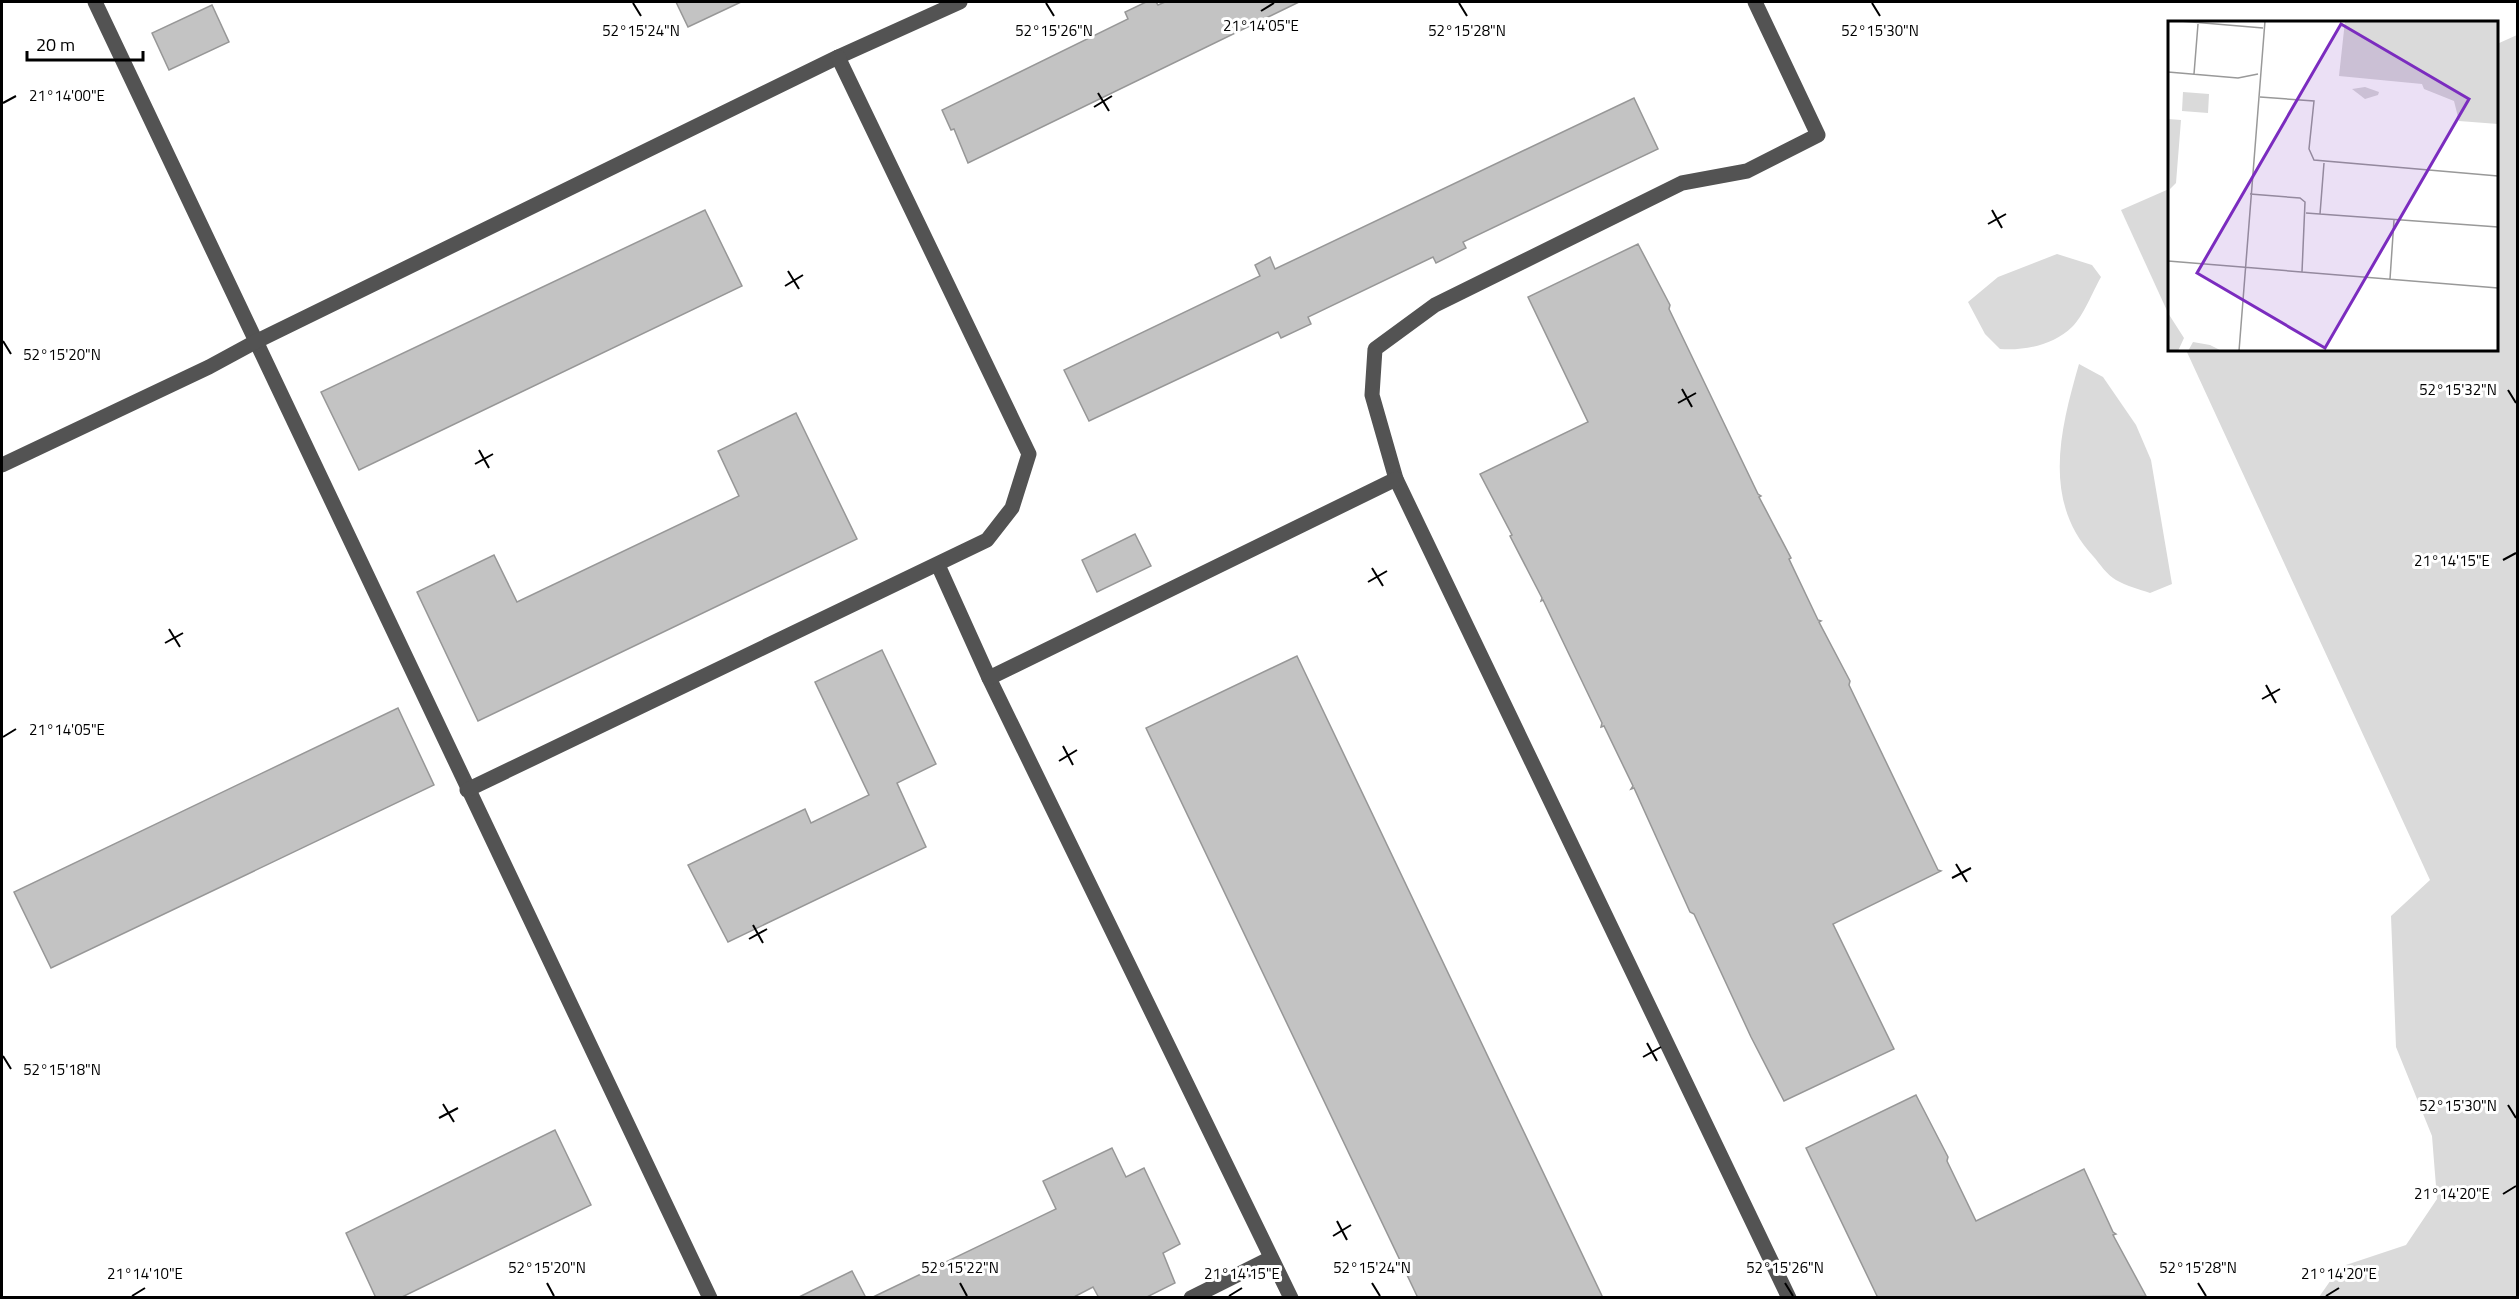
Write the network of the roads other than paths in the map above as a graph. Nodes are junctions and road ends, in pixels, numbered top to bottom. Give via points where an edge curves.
1 (95, 2) edge
2 (960, 2) edge
3 (1755, 2) edge
4 (838, 57) junction
5 (255, 342) junction
6 (2, 465) edge
7 (1396, 479) junction
8 (938, 565) junction
9 (989, 678) junction
10 (467, 790) junction
11 (1271, 1258) junction
12 (710, 1298) edge
13 (1191, 1298) edge
14 (1291, 1298) edge
15 (1789, 1298) edge

1 - 5 lane
2 - 4 lane
3 - 7 lane via 1818,135 1747,171 1671,188 1435,305 1376,349 1372,395
4 - 5 lane
4 - 8 lane via 1029,454 1012,508 987,540
5 - 6 lane
5 - 10 lane
7 - 9 lane
7 - 15 lane
8 - 9 lane
8 - 10 lane
9 - 11 lane
10 - 12 lane
11 - 13 lane
11 - 14 lane

